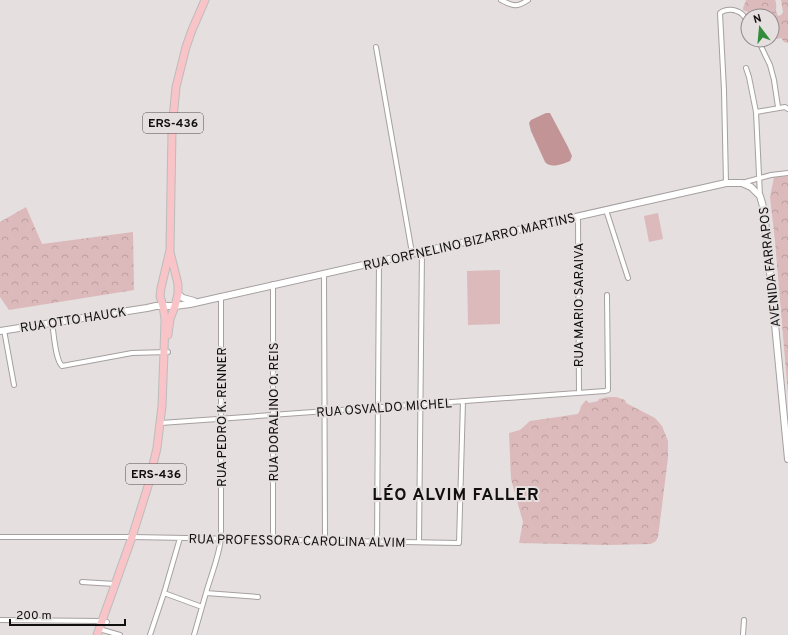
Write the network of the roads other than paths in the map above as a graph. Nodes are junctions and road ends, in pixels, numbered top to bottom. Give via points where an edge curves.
1 (205, 0) edge
2 (502, 0) edge
3 (528, 0) edge
4 (740, 13) edge
5 (376, 47) dead end
6 (762, 48) edge
7 (746, 68) dead end
8 (778, 107) junction
9 (788, 109) edge
10 (756, 112) junction
11 (788, 173) edge
12 (760, 178) junction
13 (726, 183) junction
14 (742, 183) junction
15 (760, 196) junction
16 (606, 210) junction
17 (578, 216) junction
18 (170, 250) junction
19 (422, 251) junction
20 (412, 253) junction
21 (379, 261) junction
22 (324, 273) junction
23 (628, 278) dead end
24 (162, 282) junction
25 (178, 284) junction
26 (273, 284) junction
27 (178, 294) junction
28 (607, 295) dead end
29 (160, 296) junction
30 (222, 296) junction
31 (196, 302) junction
32 (163, 306) junction
33 (175, 306) junction
34 (147, 308) junction
35 (52, 323) junction
36 (2, 330) edge
37 (166, 352) junction
38 (14, 385) dead end
39 (579, 393) junction
40 (463, 401) junction
41 (421, 404) junction
42 (378, 407) junction
43 (324, 411) junction
44 (273, 415) junction
45 (221, 418) junction
46 (163, 423) junction
47 (788, 459) edge
48 (0, 537) edge
49 (134, 537) junction
50 (180, 538) junction
51 (221, 538) junction
52 (274, 539) junction
53 (325, 540) junction
54 (377, 541) junction
55 (419, 542) junction
56 (82, 582) dead end
57 (115, 584) junction
58 (206, 593) junction
59 (164, 594) junction
60 (258, 597) dead end
61 (202, 608) junction
62 (0, 620) edge
63 (744, 620) dead end
64 (104, 621) junction
65 (101, 632) edge
66 (120, 635) edge
67 (150, 635) edge
68 (194, 635) edge
69 (743, 635) edge

1 - 18 main road, ERS-436 via 186,47 176,87 172,131
2 - 3 street via 513,6 519,6
4 - 13 street via 731,10 720,13
5 - 20 street
6 - 8 street via 770,65
7 - 10 street, AVENIDA FARRAPOS
8 - 9 street via 784,106
8 - 10 street
10 - 12 street, AVENIDA FARRAPOS
11 - 12 street
12 - 14 street
12 - 15 street, AVENIDA FARRAPOS
13 - 14 street, RUA ORFNELINO BIZARRO MARTINS
13 - 16 street, RUA ORFNELINO BIZARRO MARTINS
14 - 15 street, AVENIDA FARRAPOS via 751,187
15 - 47 street, AVENIDA FARRAPOS via 764,210
16 - 17 street, RUA ORFNELINO BIZARRO MARTINS
16 - 23 street
17 - 19 street, RUA ORFNELINO BIZARRO MARTINS
17 - 39 street, RUA MARIO SARAIVA
18 - 24 main road, ERS-436
18 - 25 main road, ERS-436
19 - 20 street, RUA ORFNELINO BIZARRO MARTINS
19 - 41 street
20 - 21 street, RUA ORFNELINO BIZARRO MARTINS
21 - 22 street, RUA ORFNELINO BIZARRO MARTINS
21 - 42 street
22 - 26 street, RUA ORFNELINO BIZARRO MARTINS
22 - 43 street
24 - 25 main road via 172,278
24 - 29 main road, ERS-436
25 - 27 main road, ERS-436
26 - 30 street, RUA ORFNELINO BIZARRO MARTINS
26 - 44 street, RUA DORALINO O. REIS
27 - 31 street
27 - 33 main road, ERS-436
28 - 39 street, RUA OSVALDO MICHEL via 608,390
29 - 32 main road, ERS-436
29 - 34 street
30 - 31 street, RUA ORFNELINO BIZARRO MARTINS
30 - 45 street, RUA PEDRO K. RENNER
31 - 33 street, RUA ORFNELINO BIZARRO MARTINS
32 - 33 street, RUA ORFNELINO BIZARRO MARTINS
32 - 34 street, RUA ORFNELINO BIZARRO MARTINS
32 - 37 main road, ERS-436
33 - 37 main road, ERS-436 via 170,319
34 - 35 street, RUA OTTO HAUCK
35 - 36 street, RUA OTTO HAUCK
35 - 37 street via 58,357 63,366 132,353
36 - 38 street
37 - 46 main road, ERS-436 via 168,387
39 - 40 street, RUA OSVALDO MICHEL
40 - 41 street, RUA OSVALDO MICHEL
40 - 55 street, RUA PROFESSORA CAROLINA ALVIM via 459,543
41 - 42 street, RUA OSVALDO MICHEL
41 - 55 street
42 - 43 street, RUA OSVALDO MICHEL
42 - 54 street
43 - 44 street, RUA OSVALDO MICHEL
43 - 53 street
44 - 45 street, RUA OSVALDO MICHEL
44 - 52 street, RUA DORALINO O. REIS
45 - 46 street, RUA OSVALDO MICHEL
45 - 51 street, RUA PEDRO K. RENNER
46 - 49 main road, ERS-436 via 161,450 152,488
48 - 49 street, RUA PROFESSORA CAROLINA ALVIM
49 - 50 street, RUA PROFESSORA CAROLINA ALVIM
49 - 57 main road, ERS-436
49 - 64 main road, ERS-436
50 - 51 street, RUA PROFESSORA CAROLINA ALVIM
50 - 59 street
51 - 52 street, RUA PROFESSORA CAROLINA ALVIM
51 - 58 street, RUA PEDRO K. RENNER
52 - 53 street, RUA PROFESSORA CAROLINA ALVIM
53 - 54 street, RUA PROFESSORA CAROLINA ALVIM
54 - 55 street, RUA PROFESSORA CAROLINA ALVIM
56 - 57 street
57 - 64 main road, ERS-436
58 - 60 street
58 - 61 street, RUA PEDRO K. RENNER
59 - 61 street
59 - 67 street
61 - 68 street, RUA PEDRO K. RENNER
62 - 64 street
63 - 69 street
64 - 65 main road, ERS-436
65 - 66 street

